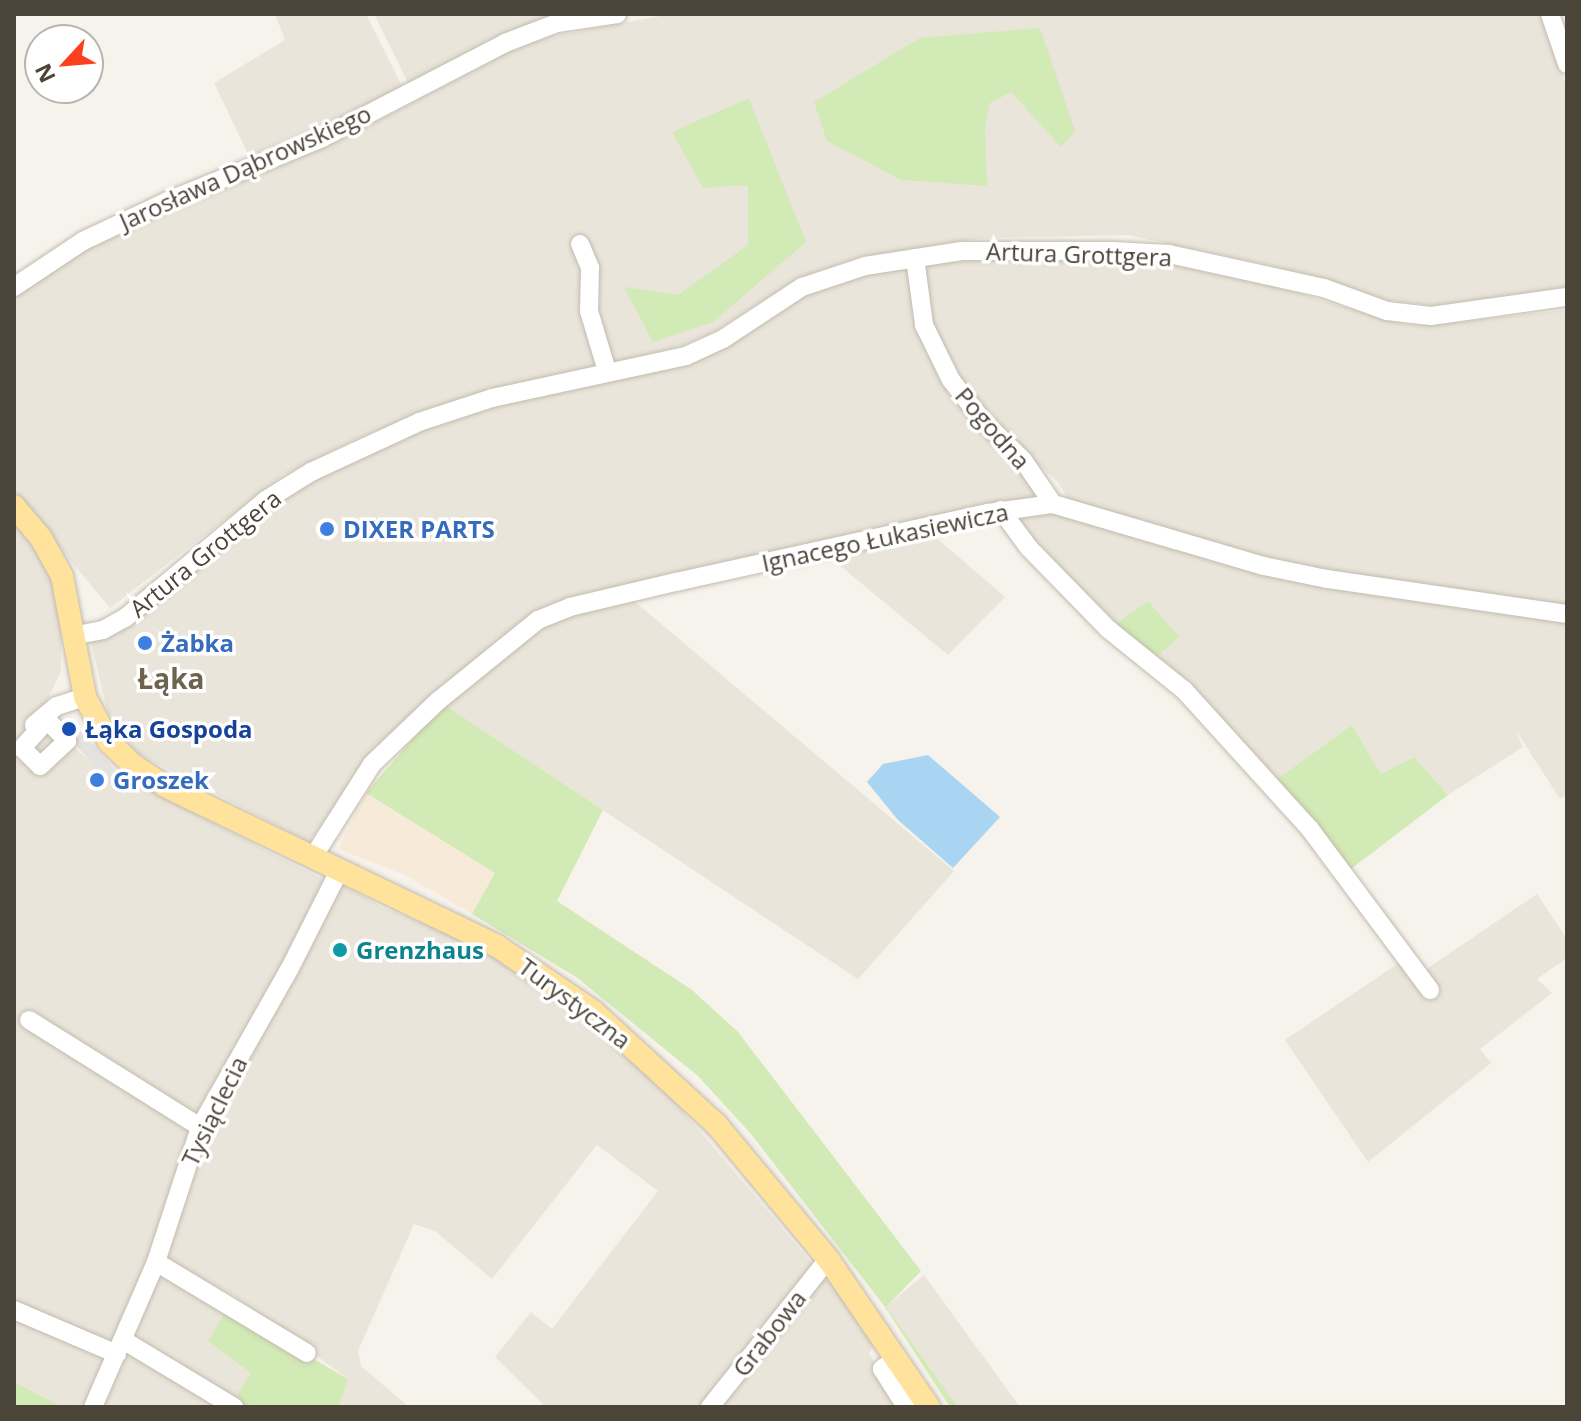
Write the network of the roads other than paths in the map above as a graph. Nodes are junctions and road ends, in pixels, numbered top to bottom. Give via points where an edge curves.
1 (617, 14) edge
2 (1550, 14) edge
3 (1567, 64) edge
4 (580, 244) dead end
5 (915, 258) junction
6 (14, 287) edge
7 (1567, 297) edge
8 (607, 371) junction
9 (1053, 504) junction
10 (14, 506) edge
11 (1001, 510) junction
12 (1563, 615) edge
13 (72, 636) junction
14 (85, 697) junction
15 (14, 748) edge
16 (313, 857) junction
17 (340, 869) junction
18 (1430, 990) dead end
19 (29, 1020) dead end
20 (200, 1127) junction
21 (828, 1259) junction
22 (156, 1262) junction
23 (14, 1310) edge
24 (120, 1347) junction
25 (307, 1353) dead end
26 (896, 1358) junction
27 (93, 1407) edge
28 (234, 1407) edge
29 (710, 1407) edge
30 (906, 1407) edge
31 (929, 1407) edge

1 - 6 street, Jarosława Dąbrowskiego via 557,23 505,43 322,138 83,241
2 - 3 street
4 - 8 street via 590,268 589,311
5 - 7 street, Artura Grottgera via 1010,250 1169,254 1324,288 1387,311 1431,316
5 - 8 street, Artura Grottgera via 865,266 802,287 723,339 686,356
5 - 9 street, Pogodna via 924,325 951,380 1023,460
8 - 13 street, Artura Grottgera via 492,398 419,422 311,472 230,527 125,618 103,630
9 - 11 street, Ignacego Łukasiewicza
9 - 12 street, Ignacego Łukasiewicza via 1264,566
10 - 13 main road via 41,538 62,576
11 - 16 street, Ignacego Łukasiewicza via 570,607 538,620 438,701 372,764
11 - 18 street via 1058,578 1108,629 1184,690 1310,829
13 - 14 main road, Turystyczna
14 - 15 street via 48,711
14 - 16 main road, Turystyczna via 109,742 133,765 165,786
16 - 17 main road, Turystyczna
17 - 20 street, Tysiąclecia
17 - 21 main road, Turystyczna via 497,946 594,1012 716,1124
19 - 20 street
20 - 22 street, Tysiąclecia
21 - 26 main road, Turystyczna
21 - 29 street, Grabowa
22 - 24 street, Tysiąclecia
22 - 25 street
23 - 24 street
24 - 27 street, Tysiąclecia
24 - 28 street
26 - 30 street via 882,1369
26 - 31 main road, Turystyczna

